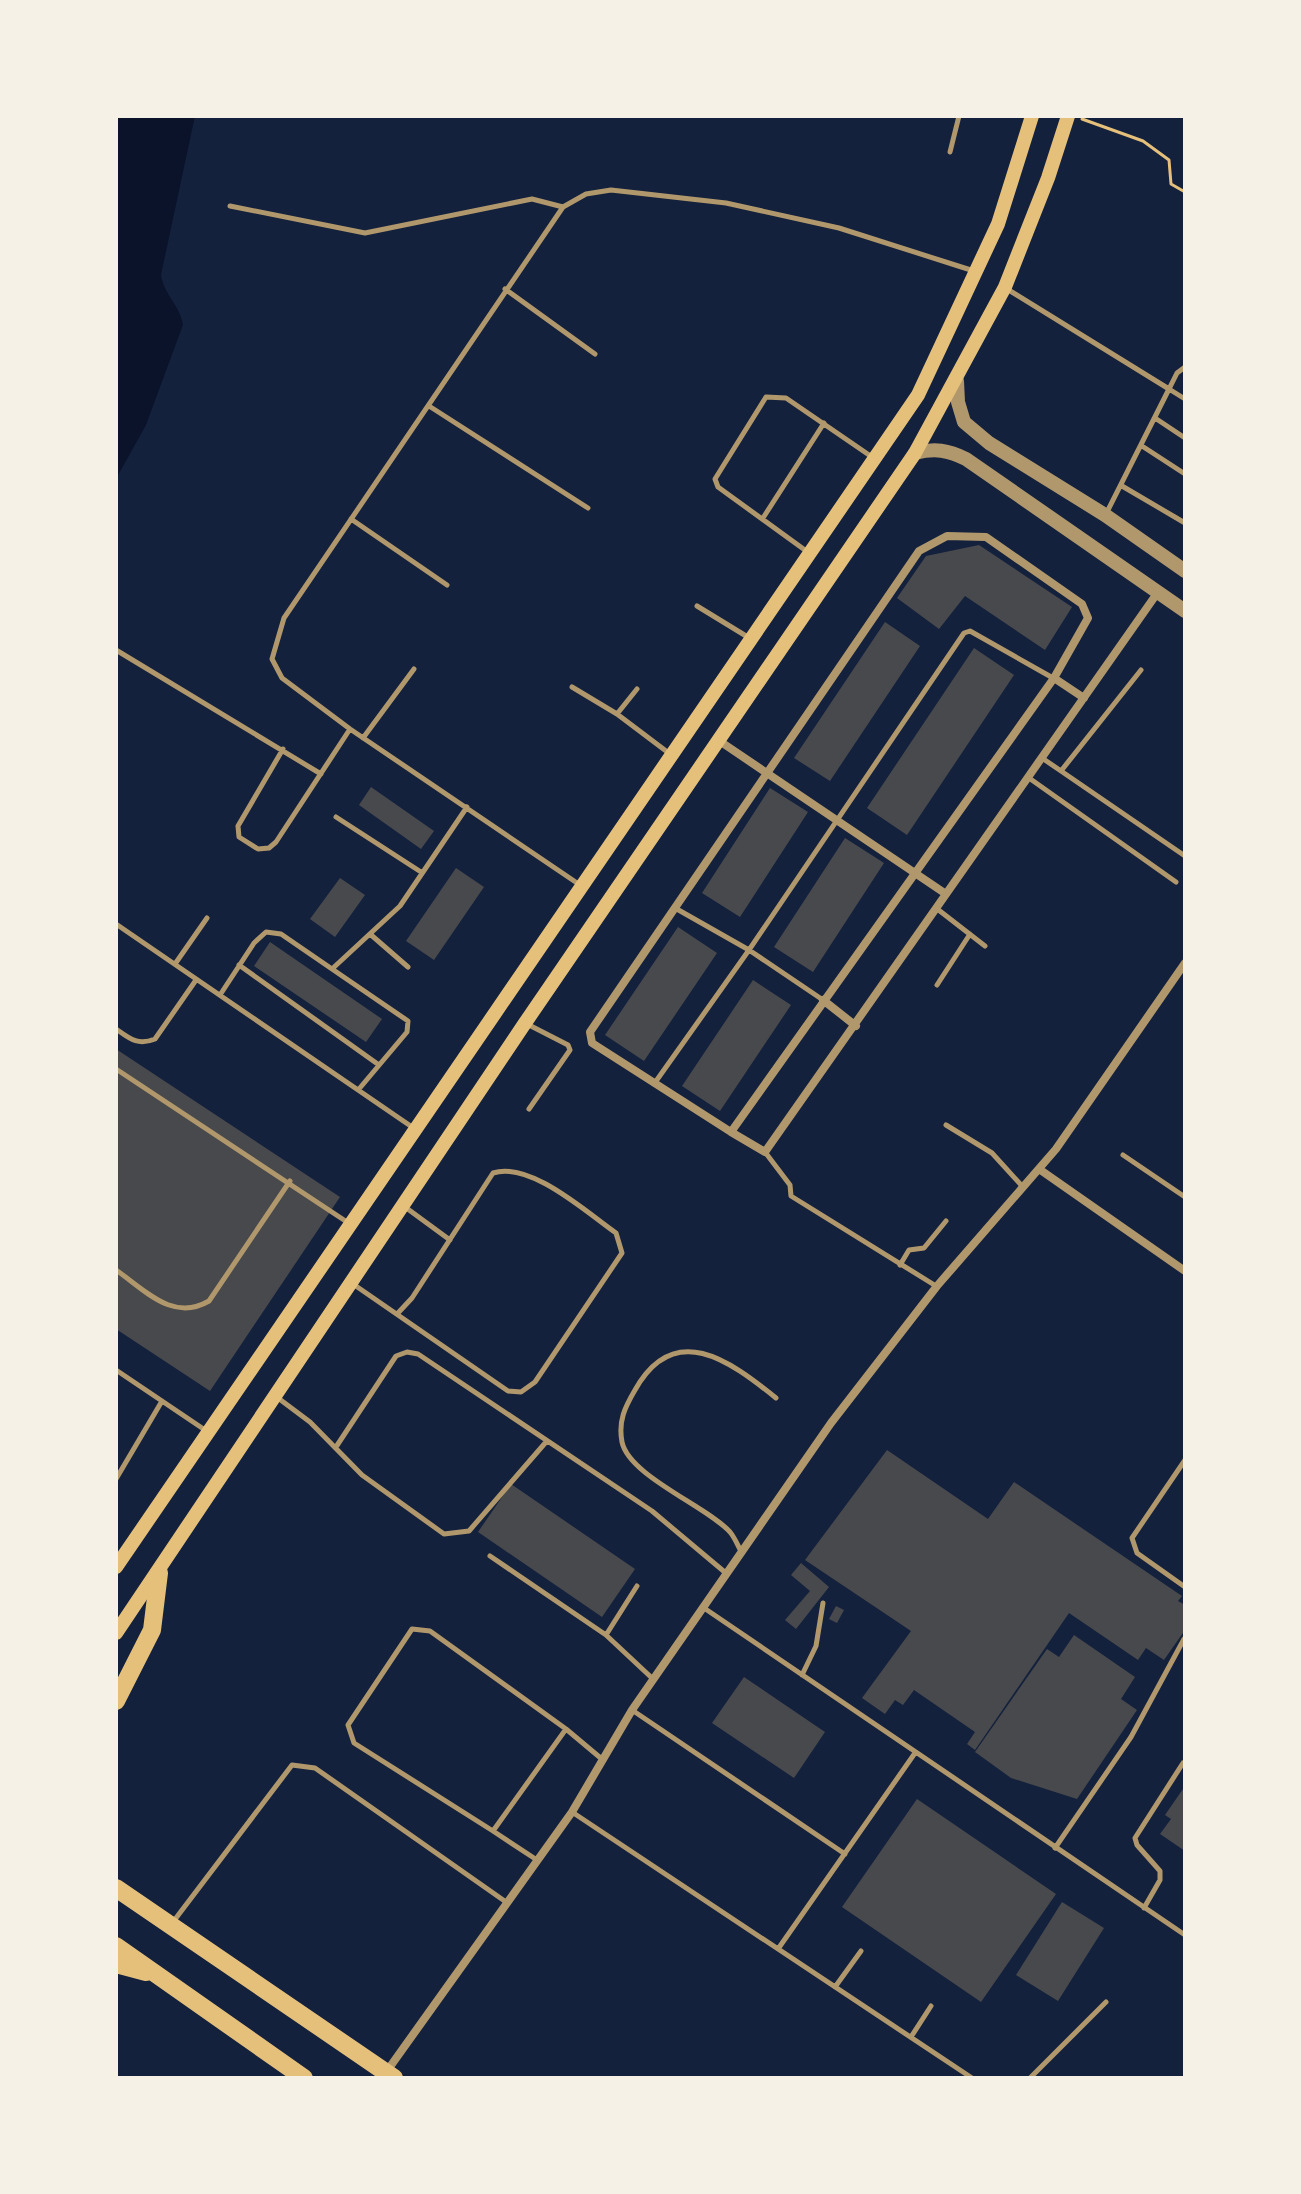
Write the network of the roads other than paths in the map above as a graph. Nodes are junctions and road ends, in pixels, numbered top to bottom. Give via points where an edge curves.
1 (959, 116) edge
2 (1032, 116) edge
3 (1068, 116) edge
4 (950, 152) dead end
5 (230, 206) dead end
6 (563, 207) junction
7 (978, 272) junction
8 (1005, 287) junction
9 (505, 289) junction
10 (595, 354) dead end
11 (1185, 367) edge
12 (957, 381) junction
13 (1169, 389) junction
14 (1185, 399) edge
15 (429, 406) junction
16 (1155, 418) junction
17 (824, 423) junction
18 (1185, 438) edge
19 (1142, 446) junction
20 (915, 453) junction
21 (875, 459) junction
22 (1185, 474) edge
23 (1122, 486) junction
24 (588, 508) dead end
25 (1105, 515) junction
26 (763, 518) junction
27 (351, 519) junction
28 (1185, 523) edge
29 (810, 554) junction
30 (1185, 571) edge
31 (447, 585) dead end
32 (1158, 592) junction
33 (697, 606) dead end
34 (1185, 611) edge
35 (751, 639) junction
36 (116, 650) edge
37 (414, 669) dead end
38 (1141, 670) dead end
39 (1054, 678) junction
40 (572, 687) dead end
41 (637, 689) dead end
42 (1084, 698) junction
43 (617, 714) junction
44 (350, 729) junction
45 (363, 738) junction
46 (718, 740) junction
47 (283, 749) junction
48 (670, 755) junction
49 (1042, 758) junction
50 (1061, 771) junction
51 (768, 773) junction
52 (321, 774) junction
53 (1029, 778) junction
54 (467, 807) junction
55 (336, 817) dead end
56 (836, 818) junction
57 (1185, 856) edge
58 (421, 872) junction
59 (914, 873) junction
60 (1176, 882) dead end
61 (580, 885) junction
62 (946, 894) junction
63 (675, 908) junction
64 (936, 908) junction
65 (207, 918) dead end
66 (116, 924) edge
67 (370, 934) junction
68 (970, 934) junction
69 (985, 946) dead end
70 (749, 950) junction
71 (1185, 963) edge
72 (175, 964) junction
73 (239, 965) junction
74 (408, 967) dead end
75 (332, 969) junction
76 (196, 980) junction
77 (937, 985) dead end
78 (220, 995) junction
79 (823, 1000) junction
80 (525, 1023) junction
81 (856, 1026) junction
82 (116, 1029) edge
83 (379, 1065) junction
84 (116, 1069) edge
85 (653, 1085) junction
86 (359, 1089) junction
87 (529, 1109) dead end
88 (946, 1125) dead end
89 (416, 1129) junction
90 (731, 1132) junction
91 (765, 1152) junction
92 (1123, 1155) dead end
93 (1039, 1169) junction
94 (290, 1181) junction
95 (1023, 1187) junction
96 (1185, 1197) edge
97 (403, 1206) junction
98 (946, 1221) dead end
99 (351, 1225) junction
100 (450, 1240) junction
101 (900, 1265) junction
102 (116, 1270) edge
103 (1185, 1271) edge
104 (351, 1283) junction
105 (937, 1286) junction
106 (398, 1313) junction
107 (116, 1370) edge
108 (276, 1397) junction
109 (776, 1398) dead end
110 (162, 1401) junction
111 (209, 1433) junction
112 (546, 1442) junction
113 (336, 1447) junction
114 (1185, 1460) edge
115 (116, 1479) edge
116 (743, 1554) junction
117 (490, 1556) dead end
118 (116, 1567) edge
119 (159, 1573) junction
120 (728, 1575) junction
121 (637, 1586) dead end
122 (1185, 1587) edge
123 (823, 1603) dead end
124 (704, 1608) junction
125 (116, 1633) edge
126 (606, 1635) junction
127 (1184, 1639) edge
128 (802, 1675) junction
129 (654, 1679) junction
130 (116, 1701) edge
131 (632, 1710) junction
132 (566, 1729) junction
133 (915, 1753) junction
134 (603, 1760) junction
135 (1183, 1763) edge
136 (572, 1812) junction
137 (493, 1831) junction
138 (1055, 1848) junction
139 (845, 1854) junction
140 (537, 1860) junction
141 (116, 1881) edge
142 (116, 1888) edge
143 (132, 1900) junction
144 (506, 1902) junction
145 (1144, 1908) junction
146 (171, 1924) junction
147 (1185, 1935) edge
148 (116, 1946) edge
149 (778, 1949) junction
150 (861, 1951) dead end
151 (116, 1964) edge
152 (156, 1974) junction
153 (835, 1987) junction
154 (1106, 2002) dead end
155 (931, 2006) dead end
156 (911, 2037) junction
157 (390, 2075) edge
158 (304, 2078) edge
159 (972, 2078) edge
160 (1030, 2078) edge

1 - 4 lane
2 - 7 main road
3 - 8 main road
5 - 6 lane via 365,233 532,199
6 - 7 lane via 586,194 611,190 726,203 839,228
6 - 9 lane
7 - 21 main road via 918,395
8 - 12 main road
8 - 13 lane
9 - 10 lane
9 - 15 lane
11 - 13 lane
12 - 20 main road
12 - 25 street via 964,422
13 - 14 lane
13 - 16 lane
15 - 24 lane
15 - 27 lane
16 - 18 lane
16 - 19 lane
17 - 21 lane
17 - 26 lane
17 - 26 lane via 786,398 766,397 715,479 718,487
19 - 22 lane
19 - 23 lane
20 - 32 street via 950,451 966,459
20 - 46 main road
21 - 29 main road
23 - 25 lane
23 - 28 lane
25 - 30 street
26 - 29 lane
27 - 31 lane
27 - 44 lane via 284,618 272,659 282,678
29 - 35 main road
32 - 34 street
32 - 42 street
33 - 35 lane
35 - 48 main road
36 - 47 lane
37 - 45 lane
38 - 50 lane
39 - 42 street
39 - 51 street via 1088,618 1082,604 986,537 947,536 919,551
39 - 56 lane via 970,631 964,633
39 - 59 street
40 - 43 lane
41 - 43 lane
42 - 49 street
43 - 48 lane
44 - 45 lane
44 - 52 lane
45 - 54 lane
46 - 51 street
46 - 80 main road
47 - 52 lane
47 - 52 lane via 238,826 239,837 258,849 269,848
48 - 61 main road
49 - 50 lane
49 - 53 street
50 - 57 lane
51 - 56 street
51 - 63 street
53 - 60 lane
53 - 62 street
54 - 58 lane
54 - 61 lane
55 - 58 lane
56 - 59 street
56 - 70 lane
58 - 67 lane via 400,906
59 - 62 street
59 - 79 street
61 - 89 main road
62 - 64 street
63 - 70 lane
63 - 85 street via 590,1032 592,1043
64 - 68 lane
64 - 81 street
65 - 72 lane
66 - 72 lane
67 - 74 lane
67 - 75 lane
68 - 69 lane
68 - 77 lane
70 - 79 lane
70 - 85 lane
71 - 93 street
72 - 76 lane
73 - 75 lane via 266,932 281,934
73 - 78 lane
73 - 83 lane
75 - 83 lane via 408,1021 407,1032
76 - 78 lane
76 - 82 lane via 155,1039 135,1042
78 - 86 lane
79 - 81 street
79 - 90 street
80 - 87 lane via 570,1047
80 - 97 main road
81 - 91 street
83 - 86 lane
84 - 94 lane
85 - 90 street
86 - 89 lane
88 - 95 lane via 992,1153
89 - 99 main road
90 - 91 street
91 - 101 lane via 790,1185 791,1196
92 - 96 lane
93 - 95 street
93 - 103 street
94 - 99 lane
94 - 102 lane via 209,1301 193,1310 173,1309
95 - 105 street
97 - 100 lane
97 - 104 main road
98 - 101 lane via 924,1248 909,1250
99 - 111 main road
100 - 106 lane
100 - 106 lane via 493,1173 507,1168 537,1179 616,1233 622,1253 535,1382 521,1392 508,1391
101 - 105 lane
104 - 106 lane
104 - 108 main road
105 - 116 street via 831,1423
107 - 110 lane
108 - 113 lane
108 - 119 main road
109 - 116 lane via 716,1355 673,1351 646,1369 621,1414 622,1445 729,1531
110 - 111 lane
110 - 115 lane
111 - 118 main road
112 - 113 lane via 469,1531 460,1534 444,1534 362,1475
112 - 113 lane via 418,1354 407,1352 396,1356
112 - 120 lane via 652,1511
114 - 122 lane via 1132,1538 1137,1553
116 - 120 street
117 - 126 lane
119 - 125 main road
119 - 130 highway via 152,1630
120 - 124 street
121 - 126 lane
123 - 128 lane via 816,1646
124 - 128 lane
124 - 129 street
126 - 129 lane
127 - 138 lane via 1131,1737
128 - 133 lane
129 - 131 street
131 - 134 street
131 - 139 lane
132 - 134 lane
132 - 137 lane
132 - 137 lane via 430,1631 412,1629 348,1725 350,1735 354,1743
133 - 138 lane
133 - 139 lane
134 - 136 street
135 - 145 lane via 1135,1838 1160,1871
136 - 140 street
136 - 149 lane
137 - 140 lane
138 - 145 lane
139 - 149 lane
140 - 144 street
141 - 143 highway
142 - 143 highway
143 - 146 highway
144 - 146 lane via 315,1768 292,1765
144 - 157 street
145 - 147 lane
146 - 157 highway
148 - 152 highway
149 - 153 lane
150 - 153 lane
151 - 152 highway
152 - 158 highway
153 - 156 lane
154 - 160 lane
155 - 156 lane
156 - 159 lane

